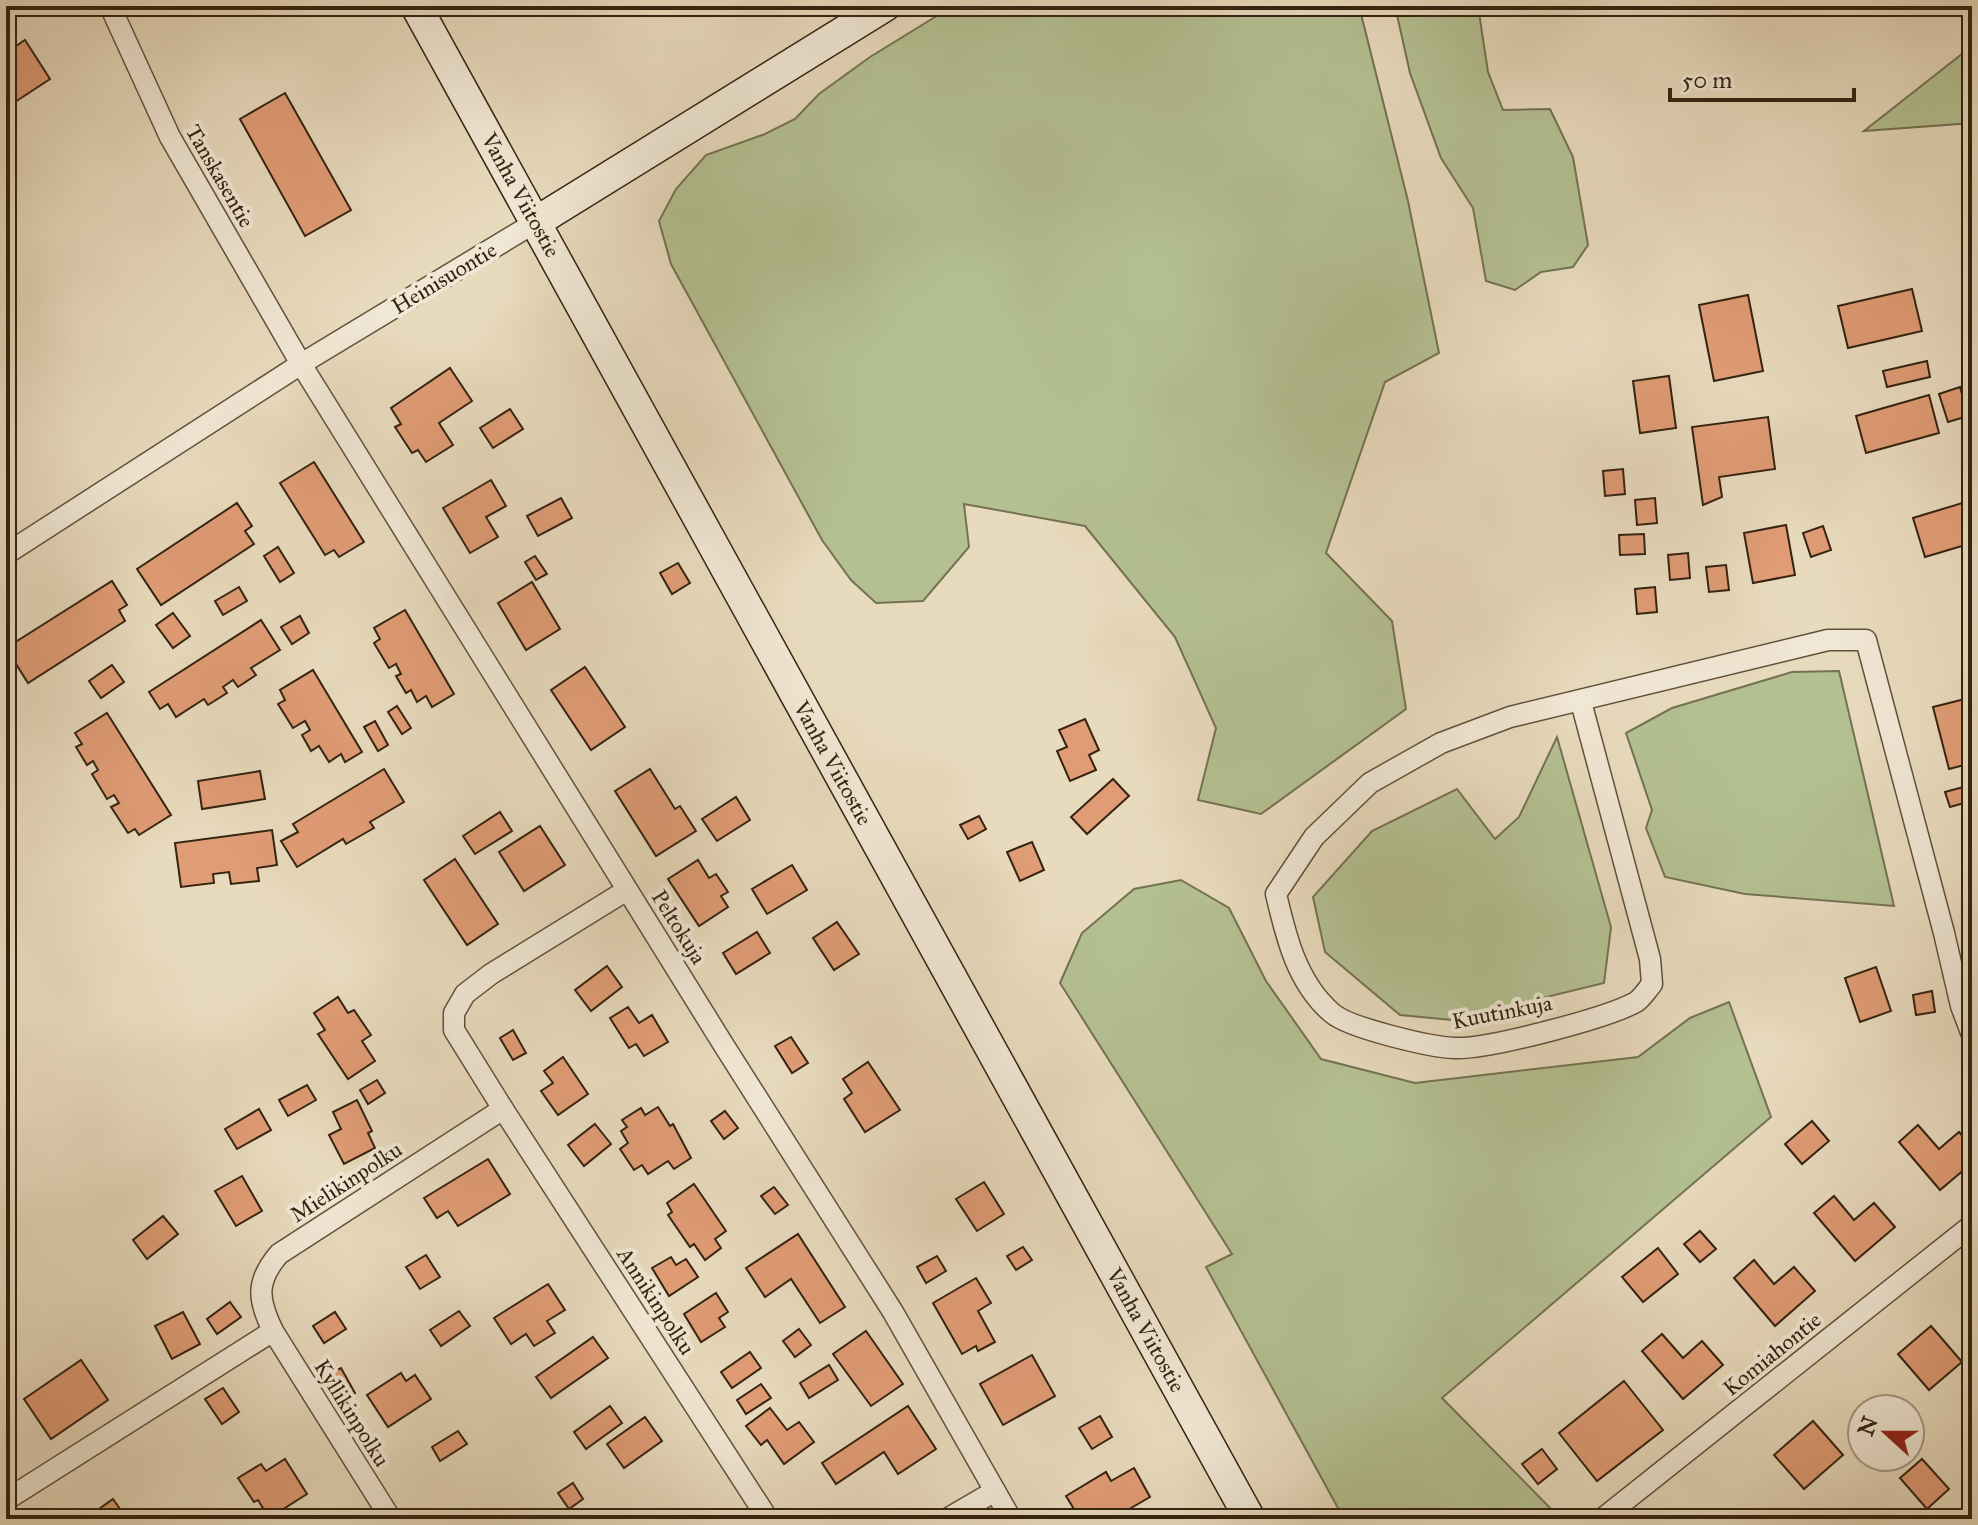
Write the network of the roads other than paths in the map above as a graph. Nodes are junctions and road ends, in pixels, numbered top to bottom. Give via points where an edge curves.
1 (110, 6) edge
2 (416, 6) edge
3 (885, 6) edge
4 (536, 222) junction
5 (301, 364) junction
6 (6, 554) edge
7 (1581, 702) junction
8 (627, 890) junction
9 (1972, 1035) edge
10 (503, 1109) junction
11 (1972, 1225) edge
12 (273, 1331) junction
13 (995, 1491) junction
14 (6, 1500) edge
15 (391, 1519) edge
16 (768, 1519) edge
17 (947, 1519) edge
18 (1011, 1519) edge
19 (1250, 1519) edge
20 (1602, 1519) edge

1 - 5 street, Tanskasentie via 170,137
2 - 4 main road, Vanha Viitostie
3 - 4 main road, Heinisuontie
4 - 5 street, Heinisuontie
4 - 19 main road, Vanha Viitostie
5 - 6 street, Heinisuontie
5 - 8 street, Peltokuja
7 - 7 street, Kuutinkuja via 1510,717 1441,743 1370,783 1314,837 1276,894 1288,944 1307,984 1333,1015 1395,1038 1455,1049 1607,1014 1639,1001 1652,984 1650,959
7 - 9 street, Kuutinkuja via 1828,640 1866,640
8 - 10 street via 491,974 465,994 454,1013 454,1030
8 - 13 street, Peltokuja via 893,1312
10 - 12 street, Mielikinpolku via 279,1254 260,1288
10 - 16 street, Annikinpolku
11 - 20 street, Komiahontie
12 - 14 street
12 - 15 street, Kyllikinpolku
13 - 17 street
13 - 18 street, Peltokuja

